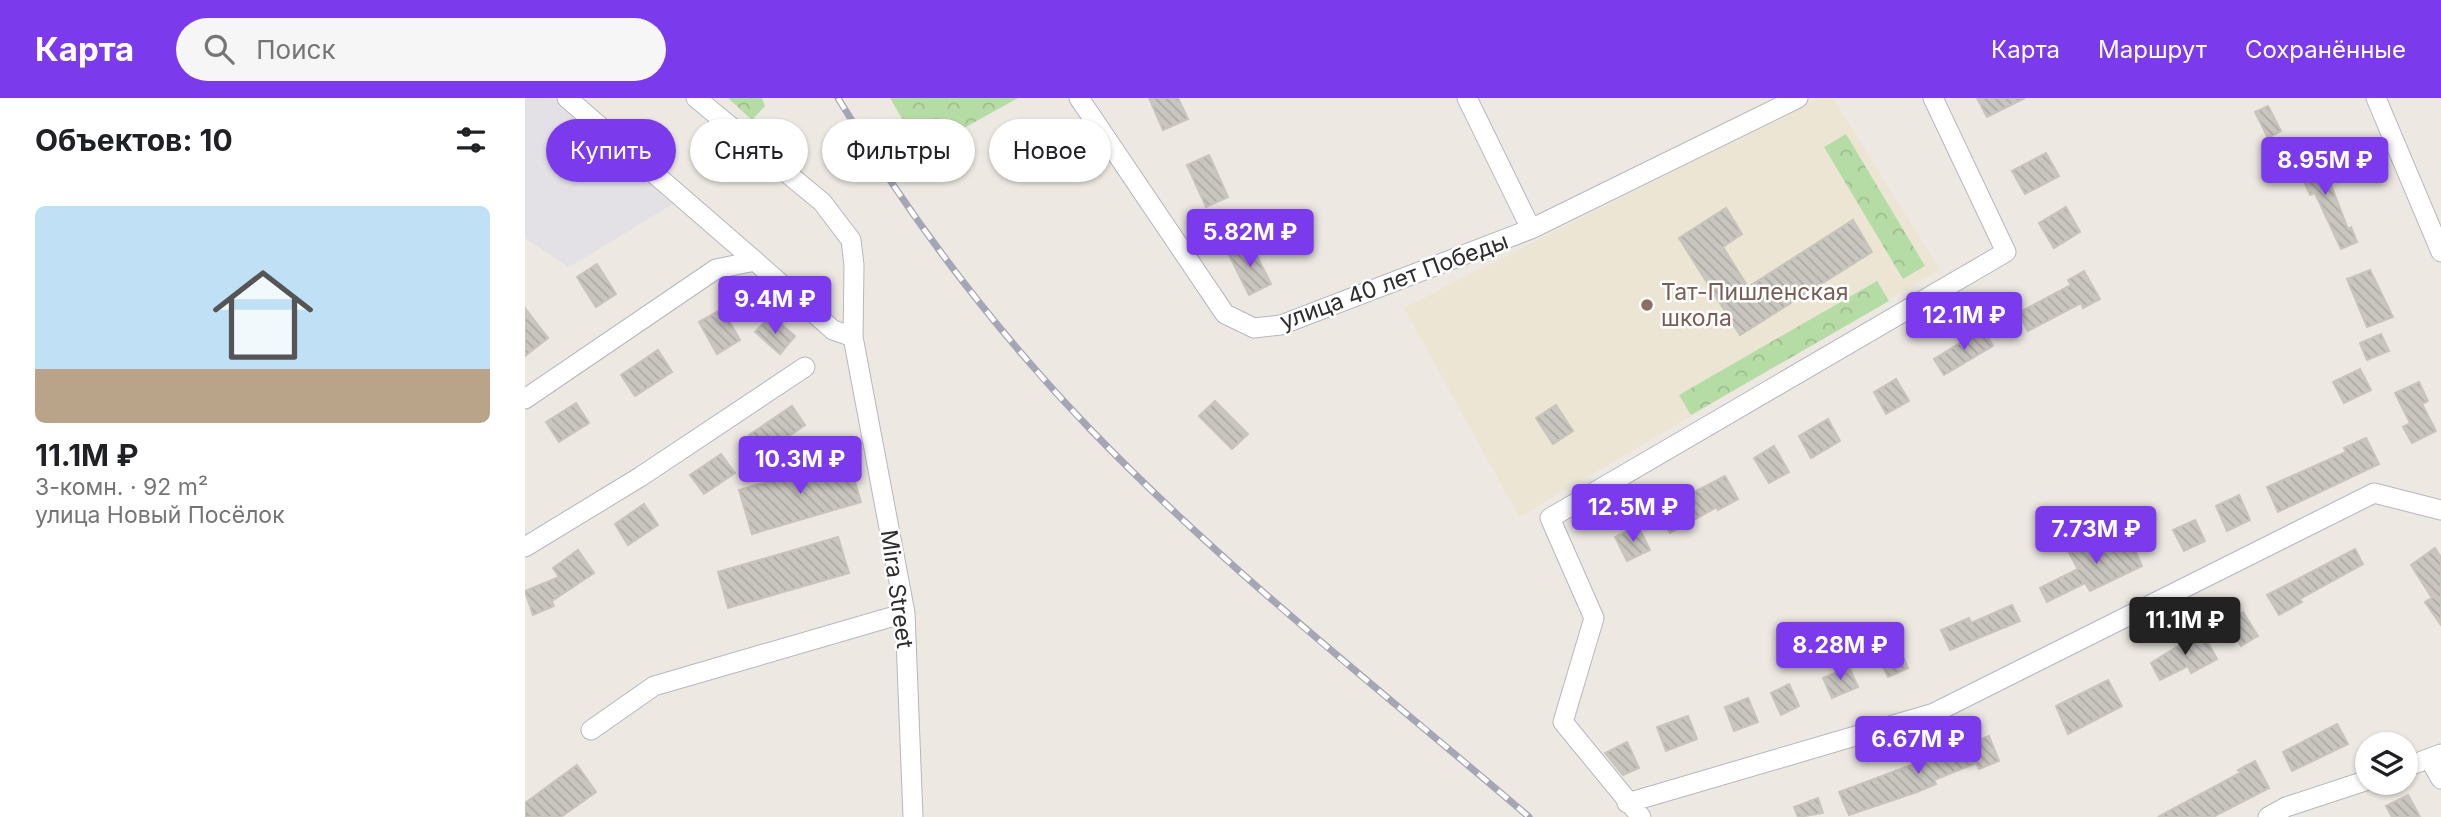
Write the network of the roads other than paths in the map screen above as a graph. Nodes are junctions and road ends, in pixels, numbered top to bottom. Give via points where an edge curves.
1 (567, 98) edge
2 (696, 98) edge
3 (1079, 98) edge
4 (1467, 98) edge
5 (1798, 98) edge
6 (1933, 98) edge
7 (2376, 98) edge
8 (1531, 229) junction
9 (2441, 252) edge
10 (755, 261) junction
11 (853, 337) junction
12 (805, 367) dead end
13 (525, 399) edge
14 (2441, 510) edge
15 (525, 547) edge
16 (905, 613) junction
17 (591, 730) dead end
18 (2436, 757) edge
19 (2418, 763) edge
20 (2441, 779) edge
21 (2355, 784) edge
22 (1634, 810) edge
23 (913, 817) edge
24 (2268, 817) edge

1 - 10 street
2 - 11 street, Mira Street via 822,202 851,240
3 - 8 street, улица 40 лет Победы via 1225,314 1254,328 1281,326
4 - 8 street
5 - 8 street, улица 40 лет Победы
6 - 22 street via 2005,252 1550,518 1594,618 1563,722
7 - 9 street
10 - 11 street via 833,330
10 - 13 street via 716,269
11 - 16 street, Mira Street
12 - 15 street
14 - 22 street via 2374,493 1934,713
16 - 17 street via 654,686
16 - 23 street, Mira Street
18 - 19 street
18 - 20 street
21 - 24 street

